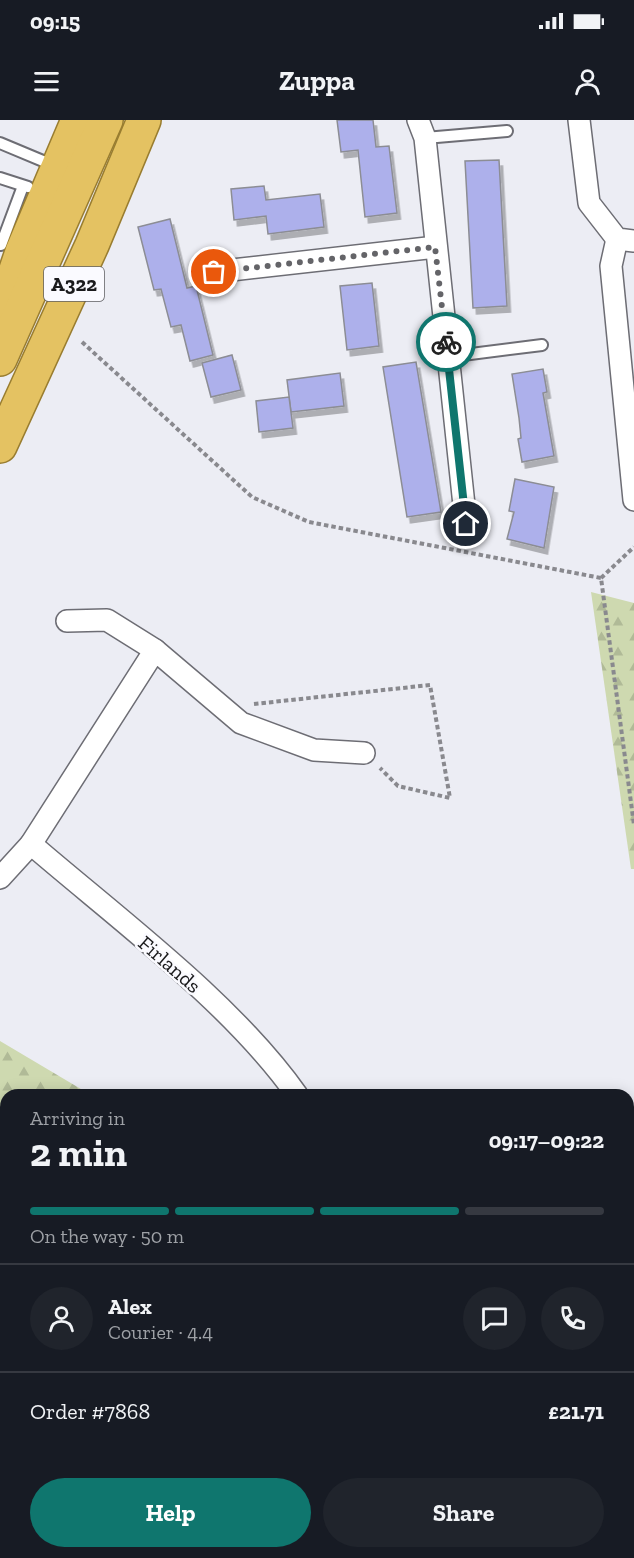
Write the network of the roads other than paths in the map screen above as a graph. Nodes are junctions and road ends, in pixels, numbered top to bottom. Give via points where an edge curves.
1 (78, 120) edge
2 (106, 120) edge
3 (144, 120) edge
4 (579, 120) edge
5 (422, 129) edge
6 (507, 131) dead end
7 (0, 143) edge
8 (0, 178) edge
9 (43, 181) junction
10 (626, 240) edge
11 (8, 247) edge
12 (435, 247) junction
13 (214, 272) dead end
14 (0, 318) edge
15 (542, 345) dead end
16 (447, 357) junction
17 (0, 359) edge
18 (0, 446) edge
19 (634, 500) edge
20 (466, 524) dead end
21 (67, 621) dead end
22 (155, 650) junction
23 (364, 753) road end
24 (31, 844) junction
25 (0, 878) edge
26 (293, 1089) edge

1 - 9 highway
2 - 17 highway, A322
3 - 18 highway, A322
4 - 10 street via 589,202
5 - 6 lane
5 - 12 street
7 - 9 lane
8 - 9 lane
9 - 11 highway
10 - 19 street via 611,266
11 - 14 highway
12 - 13 street
12 - 16 street
15 - 16 lane
16 - 20 street
21 - 22 street via 107,620
22 - 23 street via 241,723 314,750
22 - 24 street
24 - 25 street
24 - 26 street, Firlands via 188,978 274,1062

